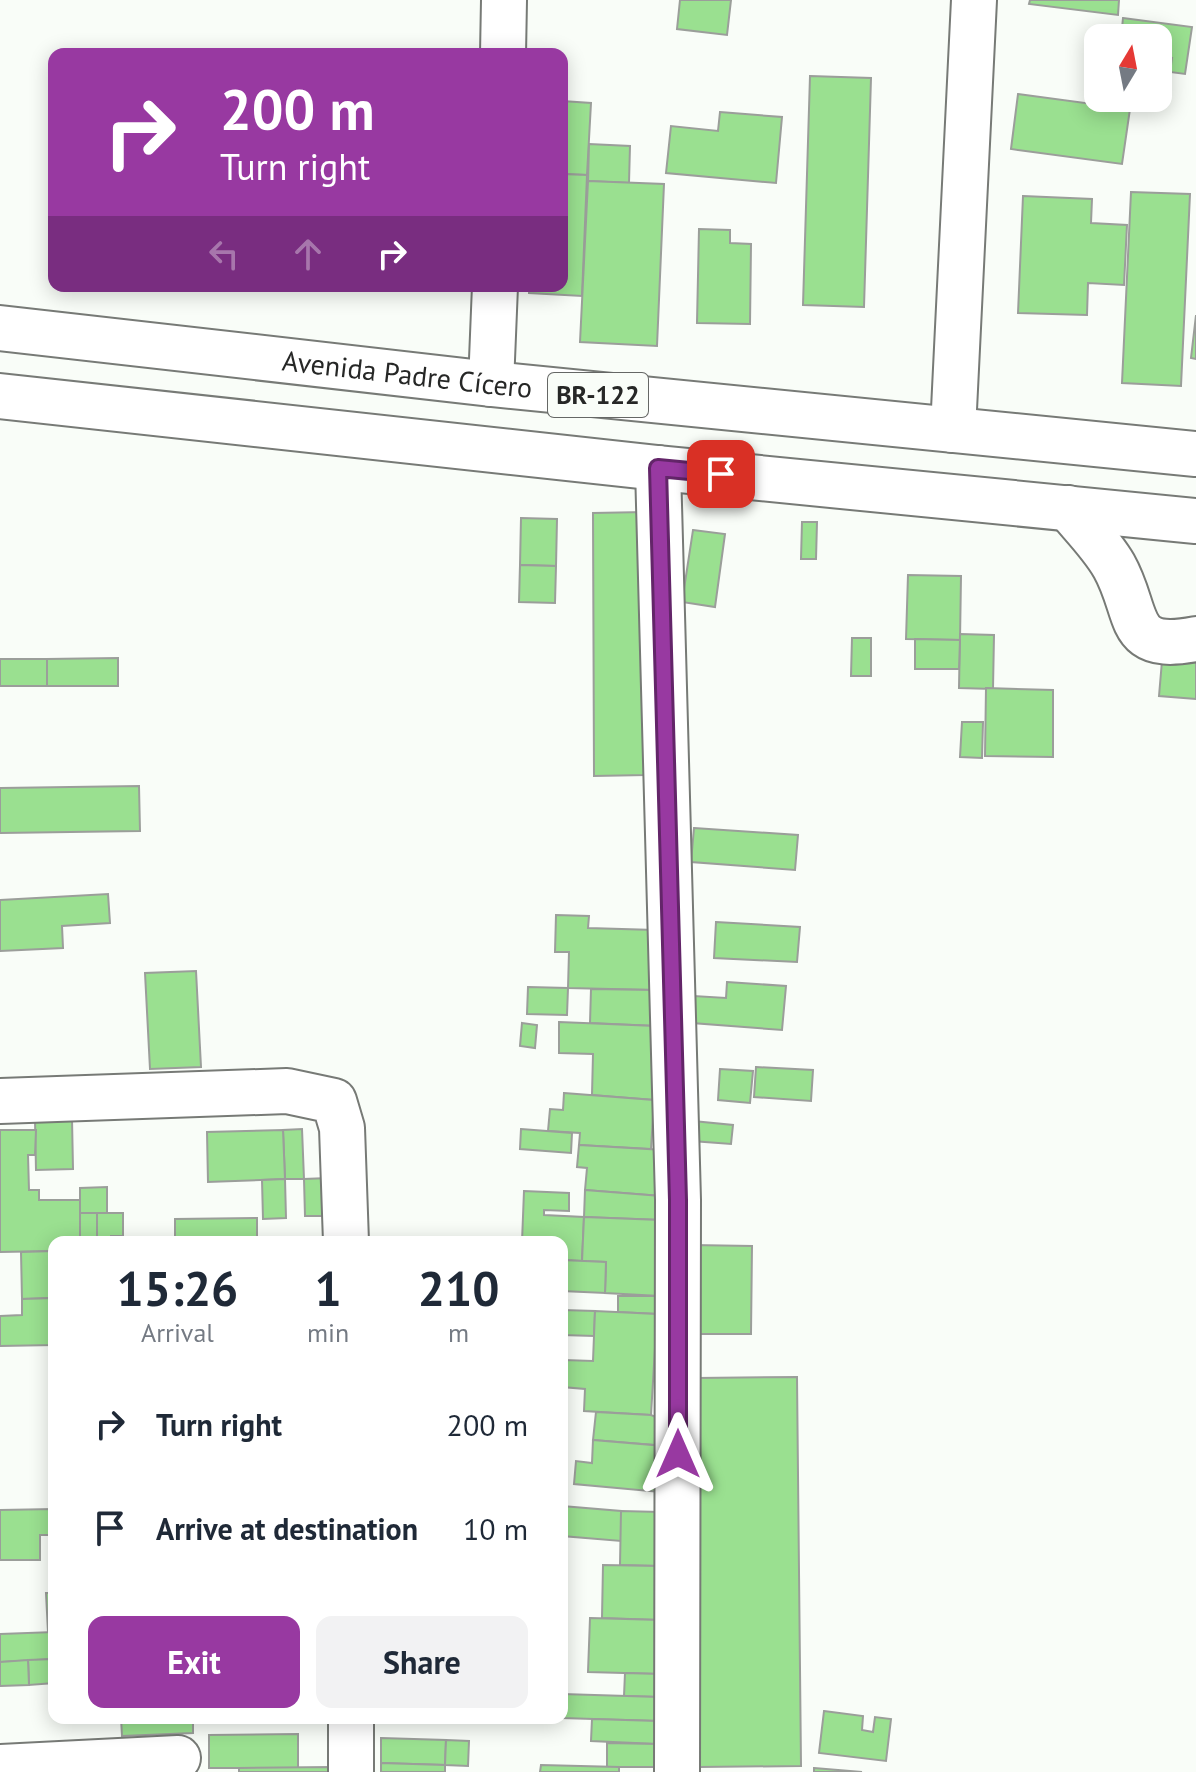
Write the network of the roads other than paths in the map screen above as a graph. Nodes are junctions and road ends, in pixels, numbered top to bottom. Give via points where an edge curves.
1 (504, 0) edge
2 (974, 0) edge
3 (503, 48) edge
4 (495, 292) edge
5 (0, 328) edge
6 (491, 384) junction
7 (0, 396) edge
8 (953, 430) junction
9 (1196, 454) edge
10 (658, 468) junction
11 (1068, 508) junction
12 (1196, 521) edge
13 (1196, 639) edge
14 (0, 1101) edge
15 (346, 1236) edge
16 (351, 1724) edge
17 (178, 1758) dead end
18 (0, 1767) edge
19 (351, 1772) edge
20 (677, 1772) edge

1 - 3 main road
2 - 8 main road
4 - 6 main road
5 - 6 main road, Avenida Padre Cícero / BR-122
6 - 8 main road, Avenida Padre Cícero / BR-122
7 - 10 main road, BR-122
8 - 9 main road, Avenida Padre Cícero / BR-122
10 - 11 main road, BR-122
10 - 20 main road via 678,1200
11 - 12 main road, BR-122
11 - 13 main road via 1114,565 1141,632 1151,641 1171,644
14 - 15 main road via 287,1091 334,1101 342,1128
16 - 19 main road
17 - 18 main road

